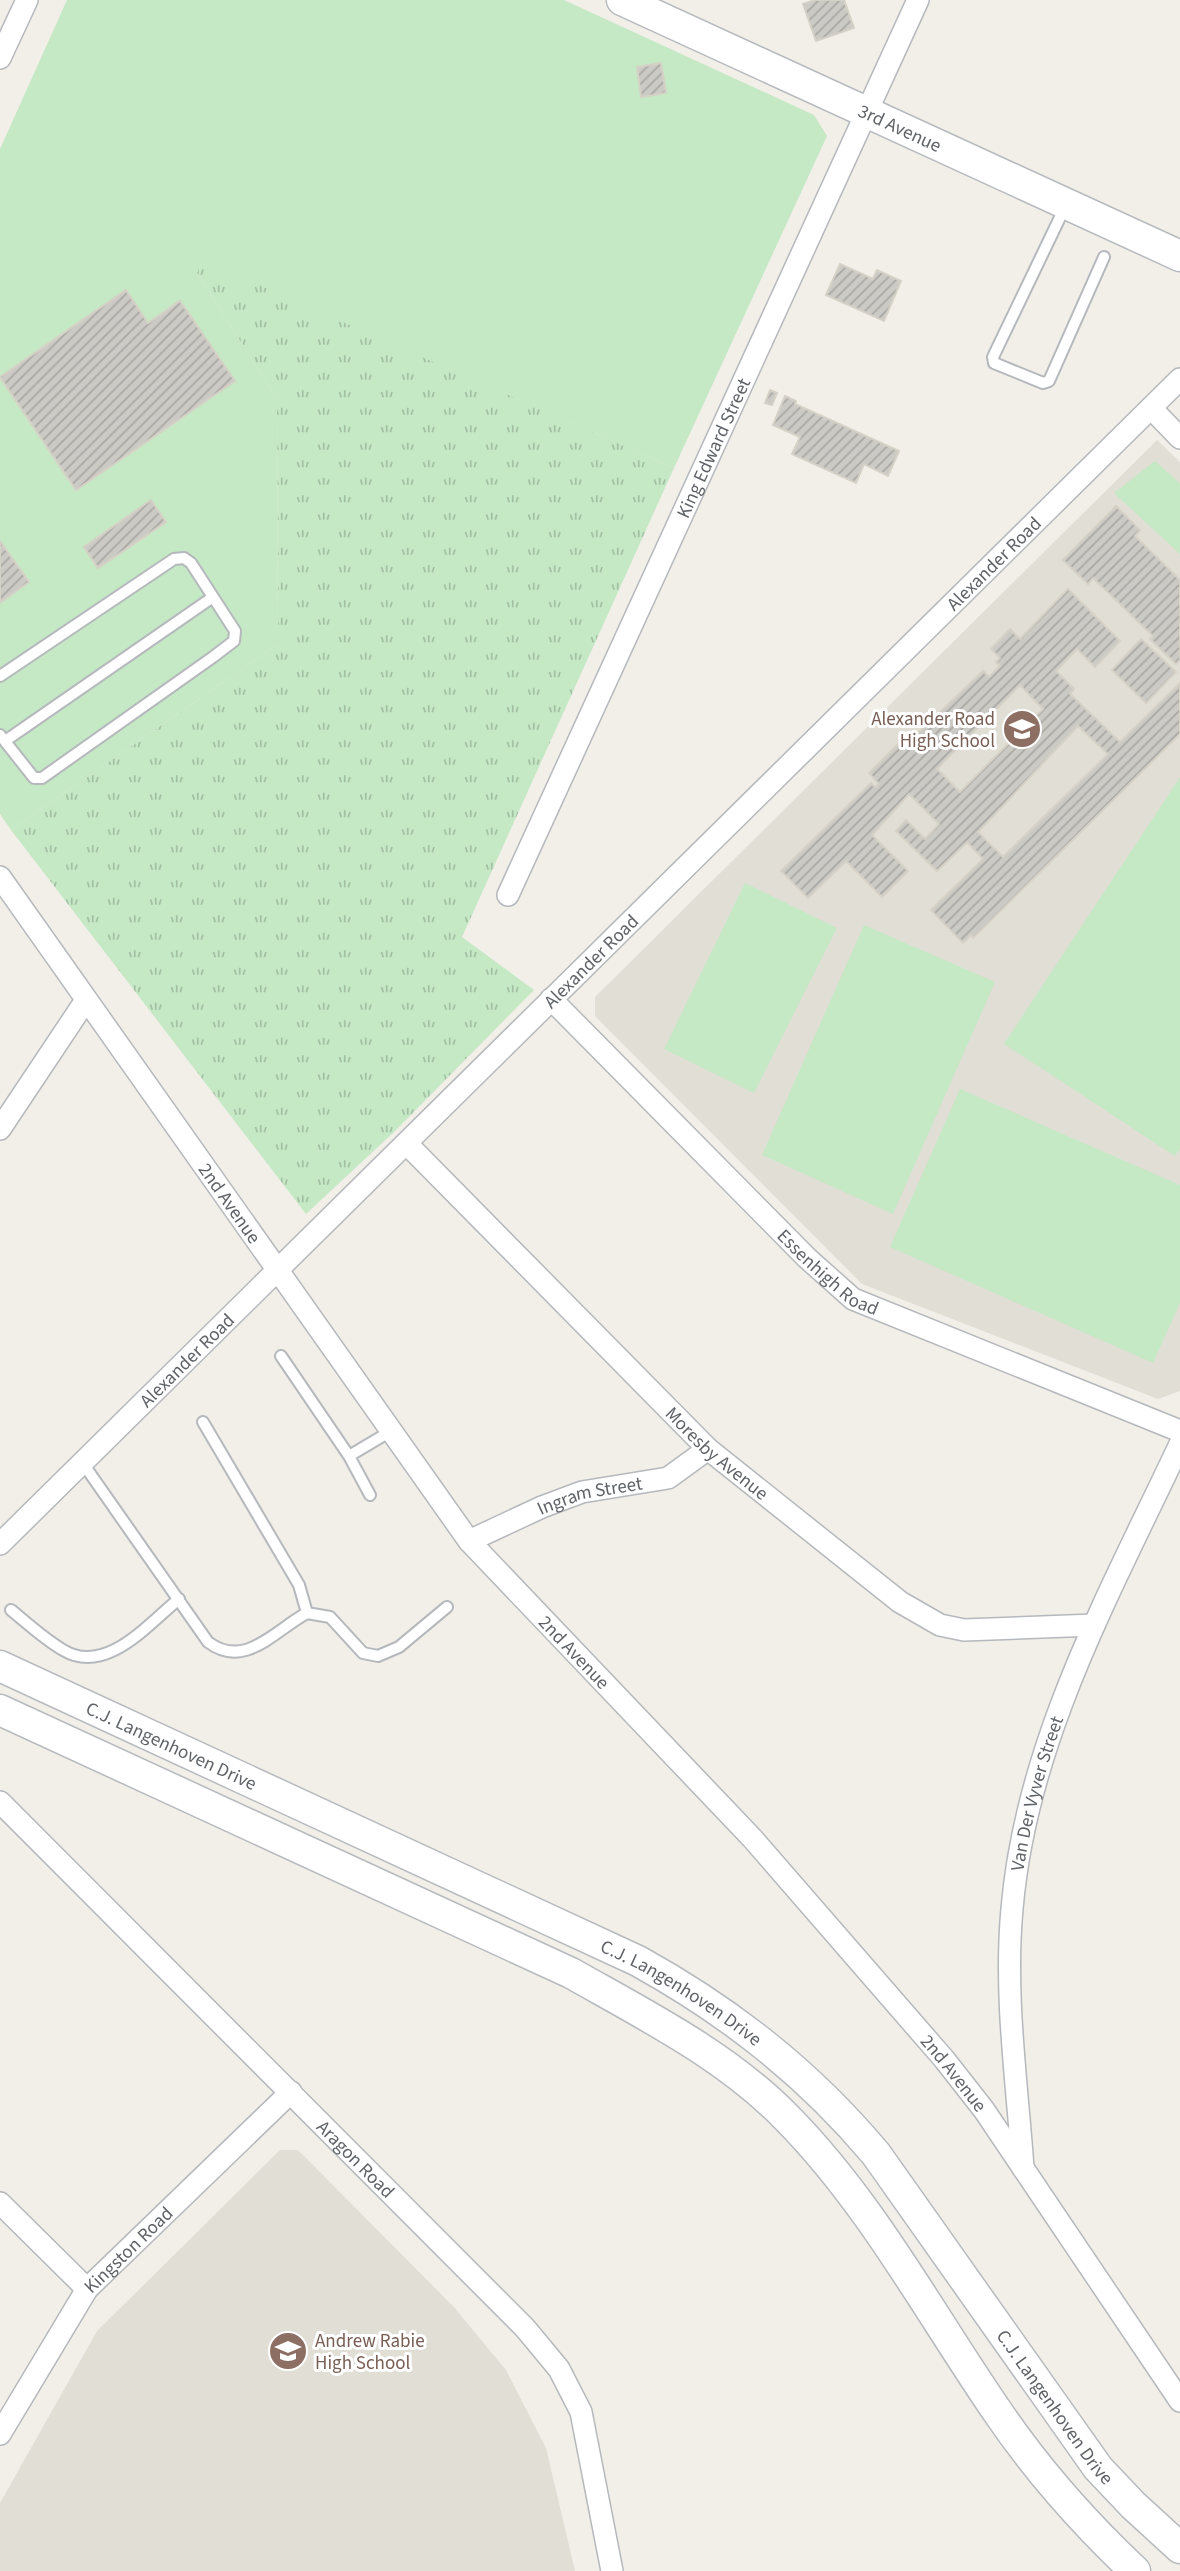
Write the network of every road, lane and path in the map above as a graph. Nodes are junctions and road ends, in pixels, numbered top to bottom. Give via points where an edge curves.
1 (27, 0) edge
2 (622, 0) edge
3 (918, 0) edge
4 (0, 58) edge
5 (867, 113) junction
6 (1066, 204) junction
7 (1104, 257) dead end
8 (1180, 257) edge
9 (1180, 379) edge
10 (1151, 408) junction
11 (1180, 438) edge
12 (213, 597) junction
13 (0, 676) edge
14 (3, 738) edge
15 (0, 877) edge
16 (508, 895) dead end
17 (551, 999) junction
18 (86, 1000) junction
19 (0, 1129) edge
20 (407, 1144) junction
21 (276, 1271) junction
22 (281, 1356) dead end
23 (203, 1422) dead end
24 (391, 1431) junction
25 (1180, 1432) edge
26 (1180, 1444) edge
27 (708, 1449) junction
28 (349, 1456) junction
29 (82, 1462) junction
30 (370, 1495) dead end
31 (469, 1541) junction
32 (0, 1544) edge
33 (179, 1599) junction
34 (447, 1607) dead end
35 (10, 1610) dead end
36 (307, 1614) junction
37 (1094, 1625) junction
38 (0, 1666) edge
39 (0, 1710) edge
40 (0, 1802) edge
41 (291, 2092) junction
42 (1023, 2169) junction
43 (0, 2203) edge
44 (87, 2289) junction
45 (1180, 2401) edge
46 (0, 2434) edge
47 (1180, 2548) edge
48 (612, 2571) edge
49 (1135, 2571) edge

1 - 4 street
2 - 5 main road, 3rd Avenue
3 - 5 street, King Edward Street
5 - 6 main road, 3rd Avenue
5 - 16 street, King Edward Street
6 - 7 lane via 993,357 995,363 1043,383 1049,381
6 - 8 main road, 3rd Avenue
9 - 10 street, Alexander Road
10 - 11 street
10 - 17 street, Alexander Road
12 - 13 lane via 191,564 184,558 174,559
12 - 14 lane
12 - 14 lane via 235,631 234,641 42,778 34,778
15 - 18 street, 2nd Avenue
17 - 20 street, Alexander Road
17 - 25 street, Essenhigh Road via 853,1299
18 - 19 street
18 - 21 street, 2nd Avenue
20 - 21 street, Alexander Road
20 - 27 street, Moresby Avenue
21 - 24 street, 2nd Avenue
21 - 29 street, Alexander Road
22 - 28 lane
23 - 36 lane via 299,1585
24 - 28 lane
24 - 31 street, 2nd Avenue
26 - 37 street, Van Der Vyver Street
27 - 31 street, Ingram Street via 668,1478 582,1492
27 - 37 street, Moresby Avenue via 900,1602 940,1625 984,1631
28 - 30 lane
29 - 32 street, Alexander Road
29 - 33 lane
31 - 42 street, 2nd Avenue via 752,1838 944,2059
33 - 35 lane via 107,1655 86,1657 64,1651
33 - 36 lane via 208,1642 221,1652 256,1647
34 - 36 lane via 399,1647 378,1656 363,1653 330,1617
37 - 42 street, Van Der Vyver Street via 1049,1738 1031,1801 1012,1908 1009,1986
38 - 47 main road, C.J. Langenhoven Drive via 638,1961 697,1994 765,2042 842,2113 876,2154 1098,2468
39 - 49 main road, C.J. Langenhoven Drive via 571,1973 740,2078 816,2148 861,2206 997,2411 1052,2485
40 - 41 street, Aragon Road
41 - 44 street, Kingston Road
41 - 48 street, Aragon Road via 525,2328 559,2369 581,2412
42 - 45 street, 2nd Avenue
43 - 44 street
44 - 46 street, Kingston Road

